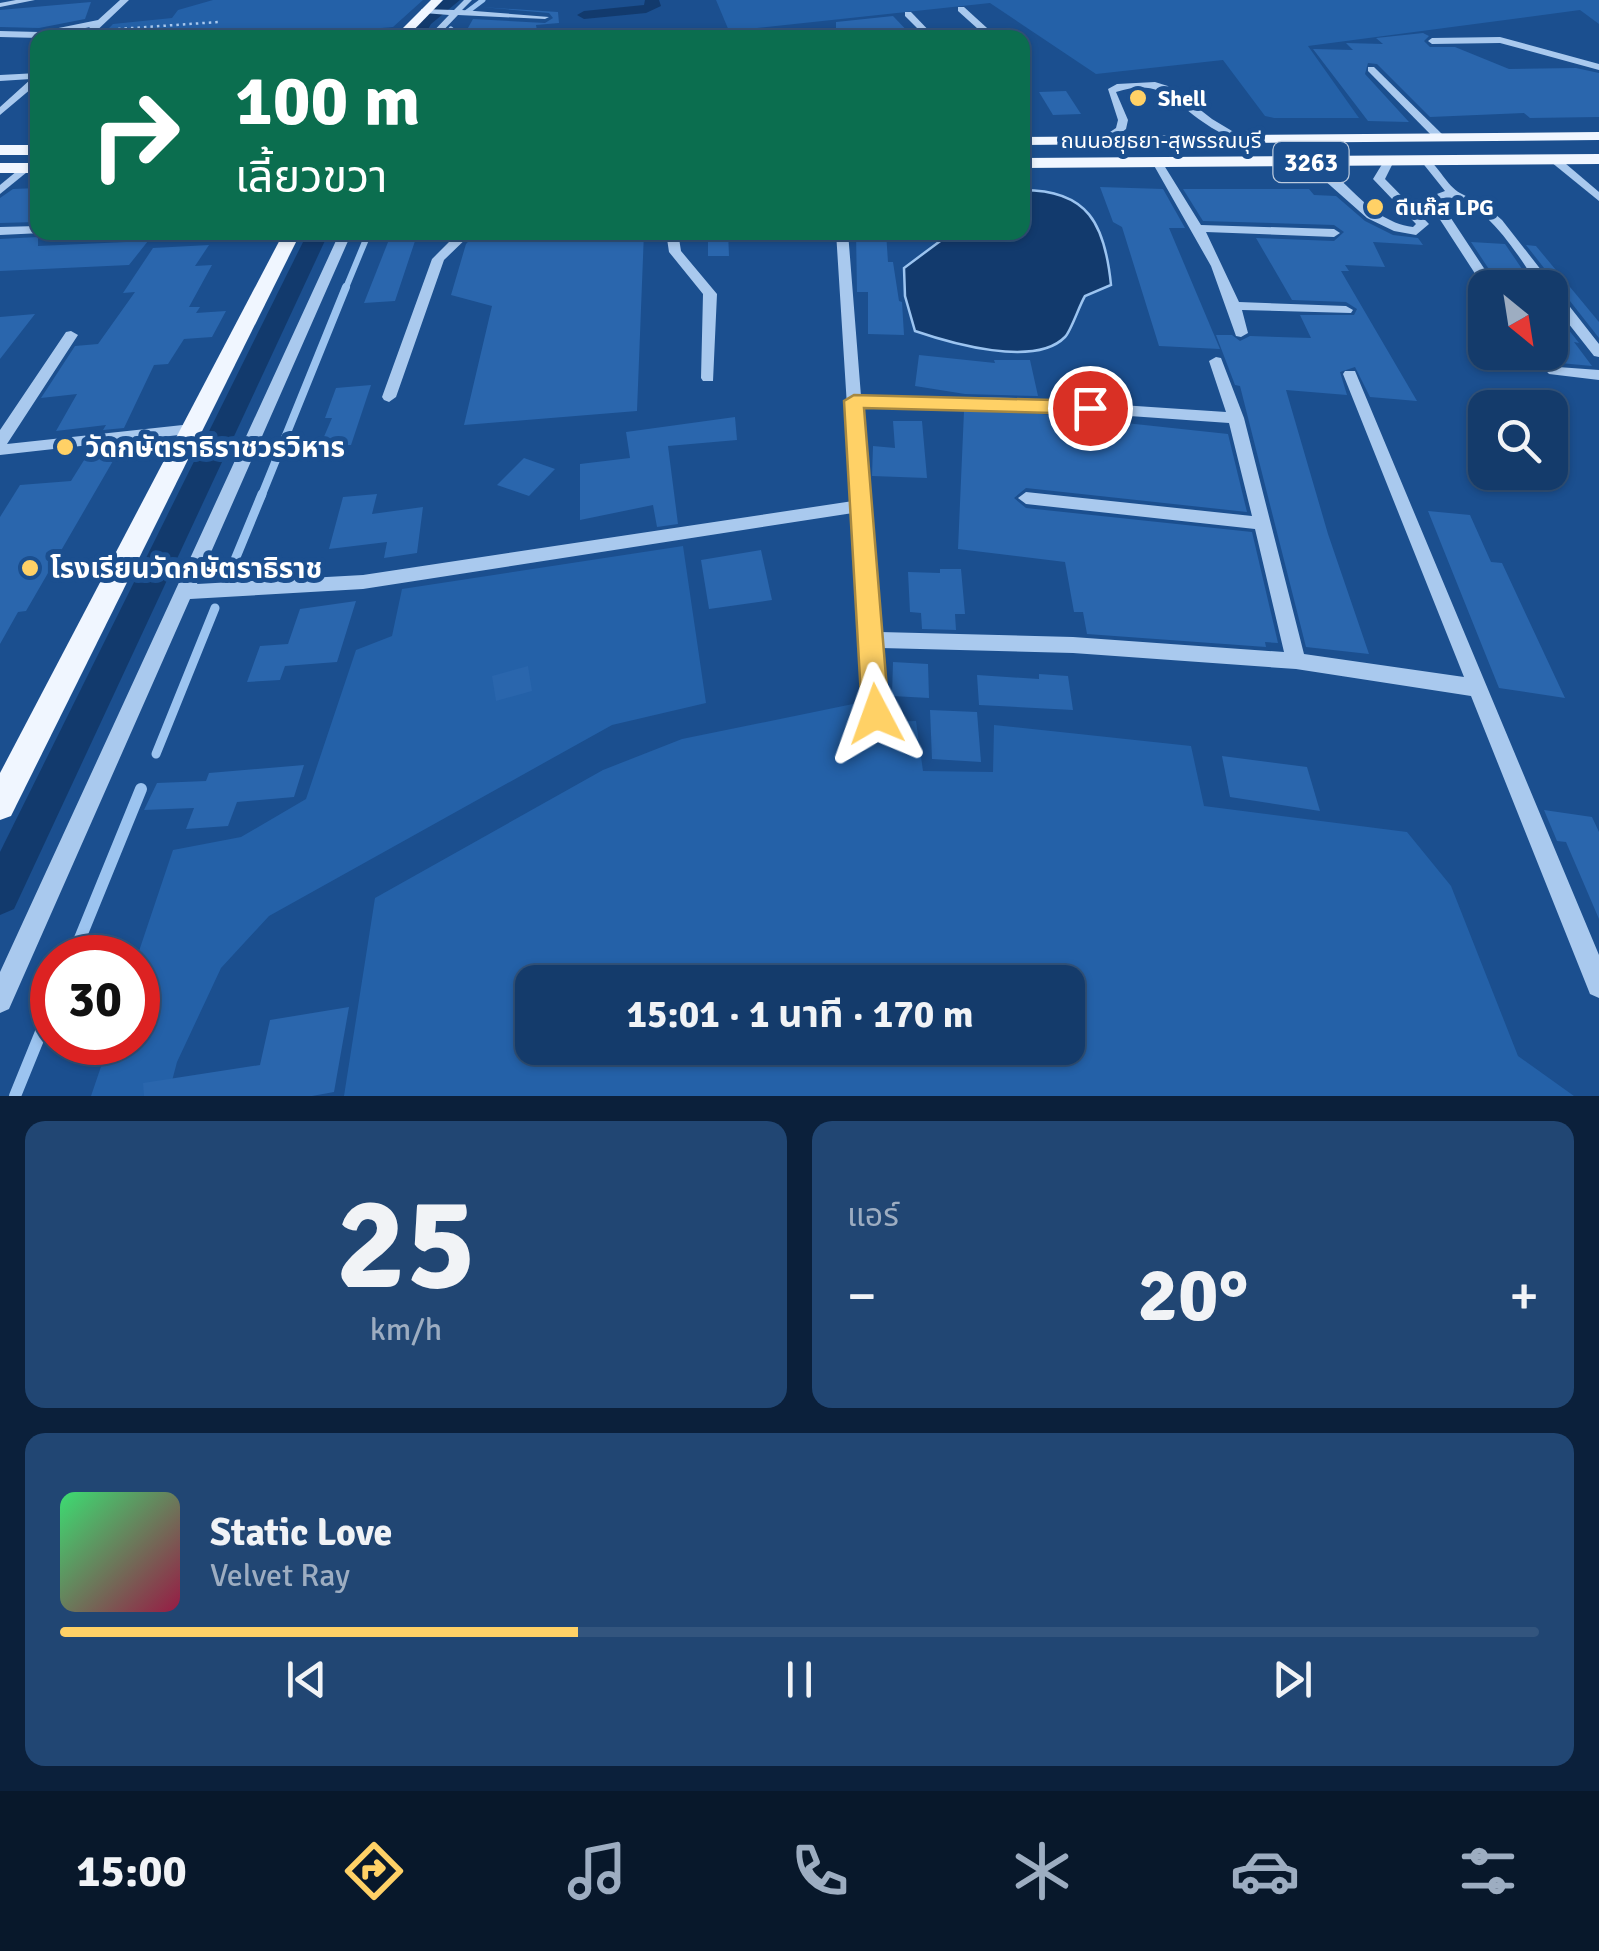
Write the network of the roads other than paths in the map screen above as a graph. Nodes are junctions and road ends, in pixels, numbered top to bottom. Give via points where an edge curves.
1 (31, 0) edge
2 (125, 0) edge
3 (468, 0) edge
4 (0, 5) edge
5 (432, 8) edge
6 (961, 8) dead end
7 (450, 13) junction
8 (908, 14) dead end
9 (545, 17) dead end
10 (101, 22) junction
11 (414, 26) junction
12 (63, 30) edge
13 (91, 30) edge
14 (409, 30) edge
15 (433, 30) edge
16 (924, 30) edge
17 (985, 30) edge
18 (0, 34) edge
19 (30, 35) edge
20 (1432, 42) dead end
21 (1599, 67) edge
22 (1371, 70) dead end
23 (30, 77) edge
24 (0, 78) edge
25 (30, 89) edge
26 (0, 112) edge
27 (1599, 136) edge
28 (1440, 138) junction
29 (1106, 140) junction
30 (1242, 140) junction
31 (1030, 141) edge
32 (0, 150) edge
33 (30, 150) edge
34 (1599, 159) edge
35 (1554, 160) junction
36 (1426, 161) junction
37 (1464, 161) junction
38 (1157, 162) junction
39 (1310, 162) junction
40 (1030, 163) edge
41 (1388, 163) junction
42 (0, 168) edge
43 (30, 168) edge
44 (30, 169) edge
45 (0, 191) edge
46 (1454, 194) junction
47 (1599, 198) edge
48 (1198, 228) junction
49 (0, 230) edge
50 (30, 230) edge
51 (1334, 232) dead end
52 (289, 240) edge
53 (342, 240) edge
54 (459, 240) edge
55 (673, 240) edge
56 (843, 240) edge
57 (1479, 270) edge
58 (1534, 270) edge
59 (1235, 306) junction
60 (1346, 310) dead end
61 (1568, 313) edge
62 (1241, 334) dead end
63 (71, 335) dead end
64 (1599, 352) edge
65 (1216, 361) dead end
66 (1553, 370) edge
67 (1350, 374) dead end
68 (1599, 375) edge
69 (708, 378) dead end
70 (390, 397) dead end
71 (854, 401) junction
72 (1236, 418) junction
73 (192, 429) junction
74 (0, 446) edge
75 (1026, 498) dead end
76 (861, 506) junction
77 (1264, 524) junction
78 (182, 592) junction
79 (870, 640) junction
80 (1296, 660) junction
81 (1476, 688) junction
82 (876, 714) dead end
83 (0, 805) edge
84 (1599, 986) edge
85 (0, 1000) edge

1 - 4 street
2 - 10 street
3 - 7 street
5 - 7 street
5 - 11 main road
6 - 17 street
7 - 9 street
7 - 15 street
8 - 16 street
10 - 12 street
10 - 13 street
11 - 14 main road
11 - 15 street
18 - 19 street
20 - 21 street via 1500,40
22 - 28 street
23 - 24 street
25 - 26 street
27 - 28 main road, ถนนอยุธยา-สุพรรณบุรี / 3263
28 - 30 main road, ถนนอยุธยา-สุพรรณบุรี / 3263
28 - 37 main road
29 - 30 main road, ถนนอยุธยา-สุพรรณบุรี / 3263
29 - 30 street via 1123,120 1111,91 1155,85
29 - 31 main road, ถนนอยุธยา-สุพรรณบุรี / 3263
32 - 33 main road
34 - 35 main road, ถนนอยุธยา-สุพรรณบุรี / 3263
35 - 37 main road, ถนนอยุธยา-สุพรรณบุรี / 3263
35 - 47 street
36 - 37 main road, ถนนอยุธยา-สุพรรณบุรี / 3263
36 - 41 main road, ถนนอยุธยา-สุพรรณบุรี / 3263
36 - 46 street
38 - 39 main road, ถนนอยุธยา-สุพรรณบุรี / 3263
38 - 40 main road, ถนนอยุธยา-สุพรรณบุรี / 3263
38 - 48 street
39 - 41 main road, ถนนอยุธยา-สุพรรณบุรี / 3263
39 - 41 street via 1383,226 1416,230 1423,224 1379,179
42 - 43 main road
44 - 45 street
46 - 57 street via 1439,194 1433,204
46 - 58 street via 1480,203
48 - 51 street
48 - 59 street
49 - 50 street
52 - 73 main road
53 - 78 street
54 - 70 street via 438,259
55 - 69 street via 675,252 710,294
56 - 71 street
59 - 60 street
59 - 62 street
61 - 64 street
63 - 74 street
65 - 72 street
66 - 68 street
67 - 81 street
71 - 72 street via 1016,403
71 - 76 street
72 - 77 street
73 - 74 street
73 - 83 main road
75 - 77 street
76 - 78 street via 363,582
76 - 79 street
77 - 80 street
78 - 85 street
79 - 80 street via 1073,644
79 - 82 street
80 - 81 street
81 - 84 street

